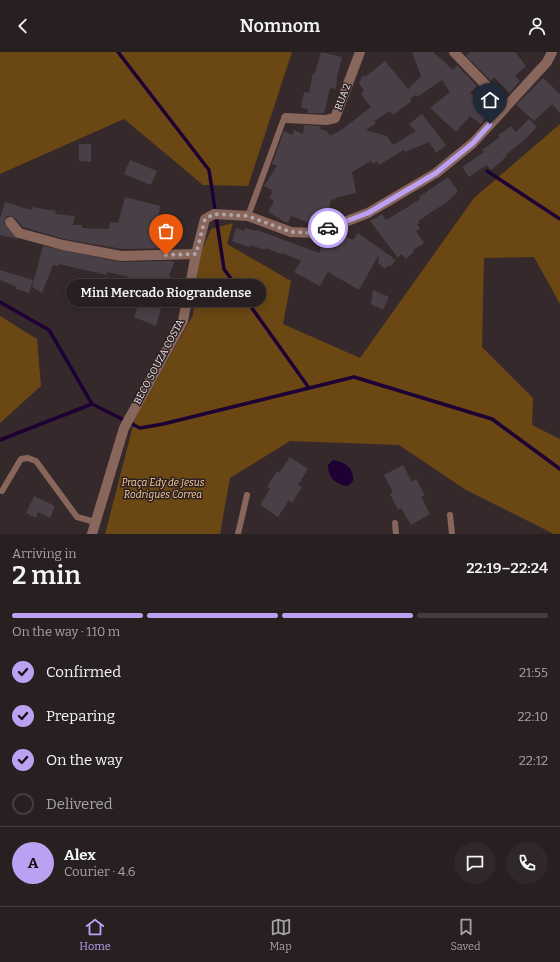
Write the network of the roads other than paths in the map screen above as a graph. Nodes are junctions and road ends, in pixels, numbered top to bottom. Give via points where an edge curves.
1 (360, 52) edge
2 (454, 52) edge
3 (552, 52) edge
4 (506, 106) junction
5 (286, 118) joint
6 (248, 216) junction
7 (10, 222) dead end
8 (196, 254) junction
9 (2, 491) dead end
10 (247, 495) dead end
11 (450, 515) dead end
12 (95, 522) junction
13 (396, 523) dead end
14 (92, 534) edge
15 (238, 534) edge
16 (396, 534) edge
17 (452, 534) edge

1 - 5 street, RUA 2 via 335,118
2 - 4 street
3 - 4 street, BECO SOUZA COSTA via 547,62
4 - 6 street, BECO SOUZA COSTA via 473,143 436,173 368,213 316,233 291,232
5 - 6 lane
6 - 8 street, BECO SOUZA COSTA via 209,215 205,219
7 - 8 street via 19,233 121,256
8 - 12 street, BECO SOUZA COSTA via 183,321 124,428
9 - 12 lane via 21,460 28,458 36,461 77,517
10 - 15 lane
11 - 17 lane
12 - 14 street, BECO SOUZA COSTA
13 - 16 lane

